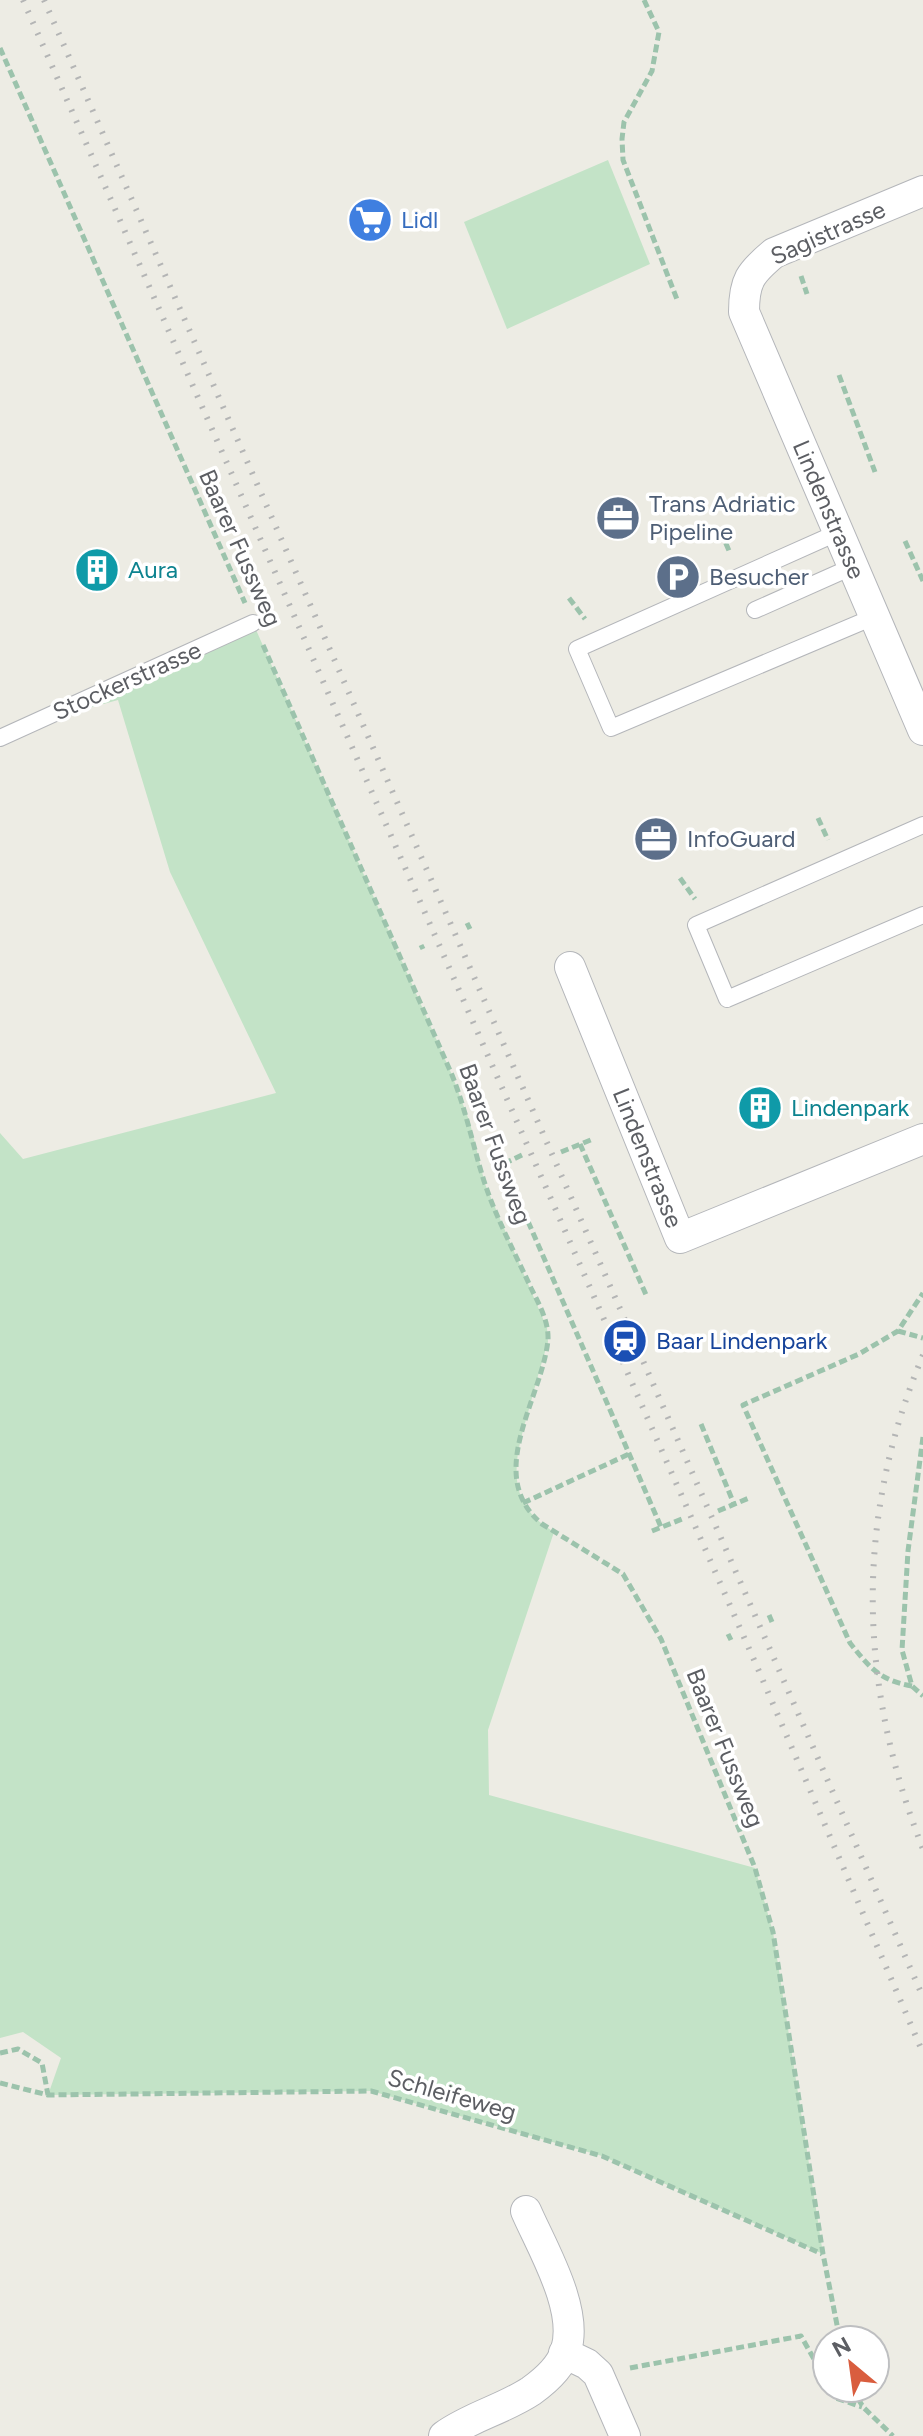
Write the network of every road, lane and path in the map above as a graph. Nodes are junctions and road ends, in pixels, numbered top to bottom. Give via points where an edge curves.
1 (644, 0) edge
2 (0, 48) edge
3 (923, 191) edge
4 (744, 289) joint
5 (678, 302) dead end
6 (839, 375) dead end
7 (875, 472) dead end
8 (839, 532) junction
9 (905, 541) dead end
10 (854, 566) junction
11 (923, 581) edge
12 (755, 610) dead end
13 (876, 616) junction
14 (253, 623) junction
15 (923, 730) edge
16 (0, 738) edge
17 (923, 825) edge
18 (923, 915) edge
19 (570, 967) dead end
20 (593, 1139) dead end
21 (923, 1139) edge
22 (580, 1144) junction
23 (561, 1152) dead end
24 (522, 1155) dead end
25 (923, 1293) edge
26 (647, 1297) dead end
27 (898, 1331) junction
28 (923, 1338) edge
29 (701, 1424) dead end
30 (923, 1437) edge
31 (629, 1454) junction
32 (749, 1498) dead end
33 (523, 1503) junction
34 (734, 1504) junction
35 (718, 1511) dead end
36 (682, 1519) dead end
37 (661, 1527) junction
38 (652, 1531) dead end
39 (912, 1686) junction
40 (923, 1696) edge
41 (0, 2053) edge
42 (0, 2083) edge
43 (48, 2095) junction
44 (526, 2211) dead end
45 (823, 2254) junction
46 (837, 2324) edge
47 (564, 2353) junction
48 (811, 2354) edge
49 (598, 2374) junction
50 (854, 2404) edge
51 (861, 2404) edge
52 (863, 2407) junction
53 (444, 2436) edge
54 (625, 2436) edge
55 (893, 2436) edge

1 - 5 path via 659,32 652,71 624,122 623,160
2 - 14 path, Baarer Fussweg
3 - 4 street, Sagistrasse via 774,253 755,269
4 - 8 street, Lindenstrasse via 744,312
6 - 7 path
8 - 10 street, Lindenstrasse
8 - 13 lane via 577,649 605,715 611,728
9 - 11 path
10 - 12 lane
10 - 13 street, Lindenstrasse
13 - 15 street, Lindenstrasse
14 - 16 lane, Stockerstrasse
14 - 33 path, Baarer Fussweg via 452,1075 485,1184 544,1315 548,1342 516,1461
17 - 18 lane via 696,925 727,999
19 - 21 street, Lindenstrasse via 680,1238
20 - 22 path
22 - 23 path
22 - 26 path
24 - 31 path via 503,1164
25 - 27 path
27 - 28 path
27 - 39 path via 743,1405 850,1643 888,1682
29 - 34 path
30 - 39 path via 902,1650
31 - 33 path
31 - 37 path
32 - 34 path
33 - 45 path, Baarer Fussweg via 542,1524 623,1574 661,1639 755,1868 773,1932
34 - 35 path
36 - 37 path
37 - 38 path
39 - 40 path
41 - 43 path via 18,2049 42,2063
42 - 43 path, Schleifeweg
43 - 45 path, Schleifeweg via 371,2091 602,2156
44 - 47 street via 569,2321
45 - 46 path, Baarer Fussweg
47 - 49 street
47 - 53 street via 554,2372 529,2392
48 - 49 path via 801,2336
49 - 54 street
50 - 52 path
51 - 52 path
52 - 55 path

